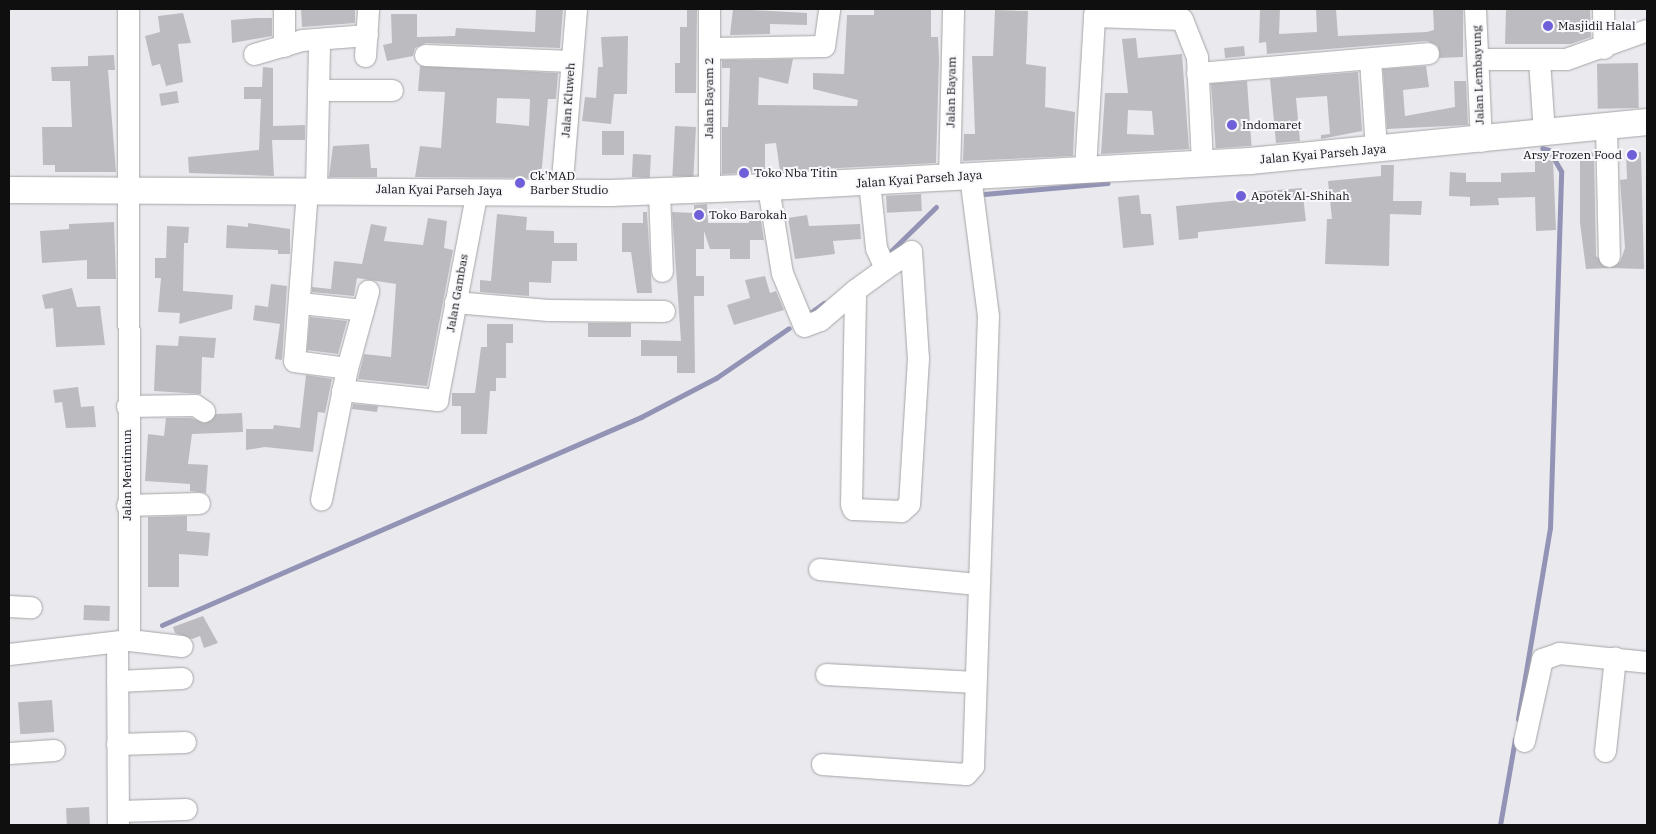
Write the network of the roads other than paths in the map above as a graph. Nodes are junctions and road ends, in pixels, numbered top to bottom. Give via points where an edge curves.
1 (128, 9) edge
2 (284, 9) edge
3 (368, 9) edge
4 (576, 9) edge
5 (709, 9) edge
6 (829, 9) edge
7 (953, 9) edge
8 (1475, 9) edge
9 (1603, 9) edge
10 (1095, 12) edge
11 (1179, 14) edge
12 (1647, 30) edge
13 (284, 46) junction
14 (709, 48) junction
15 (1604, 48) junction
16 (319, 49) dead end
17 (1428, 53) dead end
18 (254, 54) dead end
19 (425, 55) dead end
20 (1370, 59) junction
21 (1478, 59) junction
22 (1539, 60) junction
23 (571, 61) junction
24 (1197, 73) junction
25 (318, 90) junction
26 (392, 90) dead end
27 (1647, 122) edge
28 (1606, 128) junction
29 (1544, 134) junction
30 (1481, 141) junction
31 (1376, 149) junction
32 (1202, 164) junction
33 (1085, 170) junction
34 (960, 176) junction
35 (870, 182) junction
36 (768, 187) junction
37 (128, 188) junction
38 (709, 188) junction
39 (9, 190) edge
40 (311, 190) junction
41 (477, 191) junction
42 (658, 191) junction
43 (561, 192) junction
44 (1609, 256) dead end
45 (884, 268) junction
46 (662, 271) dead end
47 (855, 290) junction
48 (455, 302) junction
49 (301, 303) junction
50 (664, 311) dead end
51 (347, 368) junction
52 (342, 390) junction
53 (128, 406) junction
54 (204, 410) dead end
55 (321, 499) dead end
56 (199, 503) dead end
57 (127, 505) junction
58 (819, 569) dead end
59 (977, 584) junction
60 (9, 606) edge
61 (31, 607) dead end
62 (123, 641) junction
63 (182, 646) dead end
64 (9, 654) edge
65 (1615, 658) junction
66 (1647, 662) edge
67 (826, 674) dead end
68 (182, 678) dead end
69 (117, 681) junction
70 (974, 682) junction
71 (1524, 741) dead end
72 (185, 742) dead end
73 (118, 744) junction
74 (54, 750) dead end
75 (1605, 751) dead end
76 (9, 753) edge
77 (822, 764) dead end
78 (186, 809) dead end
79 (118, 818) edge

1 - 37 street, Jalan Mentimun
2 - 13 street
3 - 13 street via 366,46 326,36
4 - 23 street, Jalan Kluweh
5 - 14 street, Jalan Bayam 2
6 - 14 street via 824,46
7 - 34 street, Jalan Bayam
8 - 21 street, Jalan Lembayung
9 - 15 street
10 - 11 street
10 - 33 street
11 - 24 street via 1195,44
12 - 15 street
13 - 18 street
14 - 38 street, Jalan Bayam 2
15 - 22 street
16 - 25 street
17 - 20 street
19 - 23 street
20 - 24 street
20 - 31 street
21 - 22 street
21 - 30 street, Jalan Lembayung
22 - 29 street
23 - 43 street, Jalan Kluweh
24 - 32 street
25 - 26 street
25 - 40 street
27 - 28 main road, Jalan Kyai Parseh Jaya
28 - 29 main road, Jalan Kyai Parseh Jaya
28 - 44 street
29 - 30 main road, Jalan Kyai Parseh Jaya
30 - 31 main road, Jalan Kyai Parseh Jaya
31 - 32 main road, Jalan Kyai Parseh Jaya
32 - 33 main road, Jalan Kyai Parseh Jaya
33 - 34 main road, Jalan Kyai Parseh Jaya
34 - 35 main road, Jalan Kyai Parseh Jaya
34 - 59 street, Jalan Bayam via 988,316
35 - 36 main road, Jalan Kyai Parseh Jaya
35 - 45 street via 876,248
36 - 38 main road, Jalan Kyai Parseh Jaya
36 - 47 street via 782,273 804,326 820,320
37 - 39 main road, Jalan Kyai Parseh Jaya
37 - 40 main road, Jalan Kyai Parseh Jaya
37 - 53 street, Jalan Mentimun
38 - 42 main road, Jalan Kyai Parseh Jaya
40 - 41 main road, Jalan Kyai Parseh Jaya
40 - 49 street
41 - 43 main road, Jalan Kyai Parseh Jaya
41 - 48 street, Jalan Gambas
42 - 43 main road, Jalan Kyai Parseh Jaya
42 - 46 street
45 - 47 street
45 - 47 street via 911,251 918,358 909,504 901,510 853,509 851,504
48 - 50 street via 548,310
48 - 52 street, Jalan Gambas via 439,396 435,401
49 - 51 street via 294,362
49 - 51 street via 366,300
51 - 52 street
52 - 55 street
53 - 54 street via 195,405
53 - 57 street, Jalan Mentimun
56 - 57 street
57 - 62 street, Jalan Mentimun
58 - 59 street
59 - 70 street, Jalan Bayam
60 - 61 street
62 - 63 street
62 - 64 street
62 - 69 street, Jalan Mentimun
65 - 66 street
65 - 71 street via 1559,653 1542,659
65 - 75 street
67 - 70 street
68 - 69 street
69 - 73 street, Jalan Mentimun
70 - 77 street, Jalan Bayam via 971,772
72 - 73 street
73 - 79 street, Jalan Mentimun
74 - 76 street
78 - 79 street

